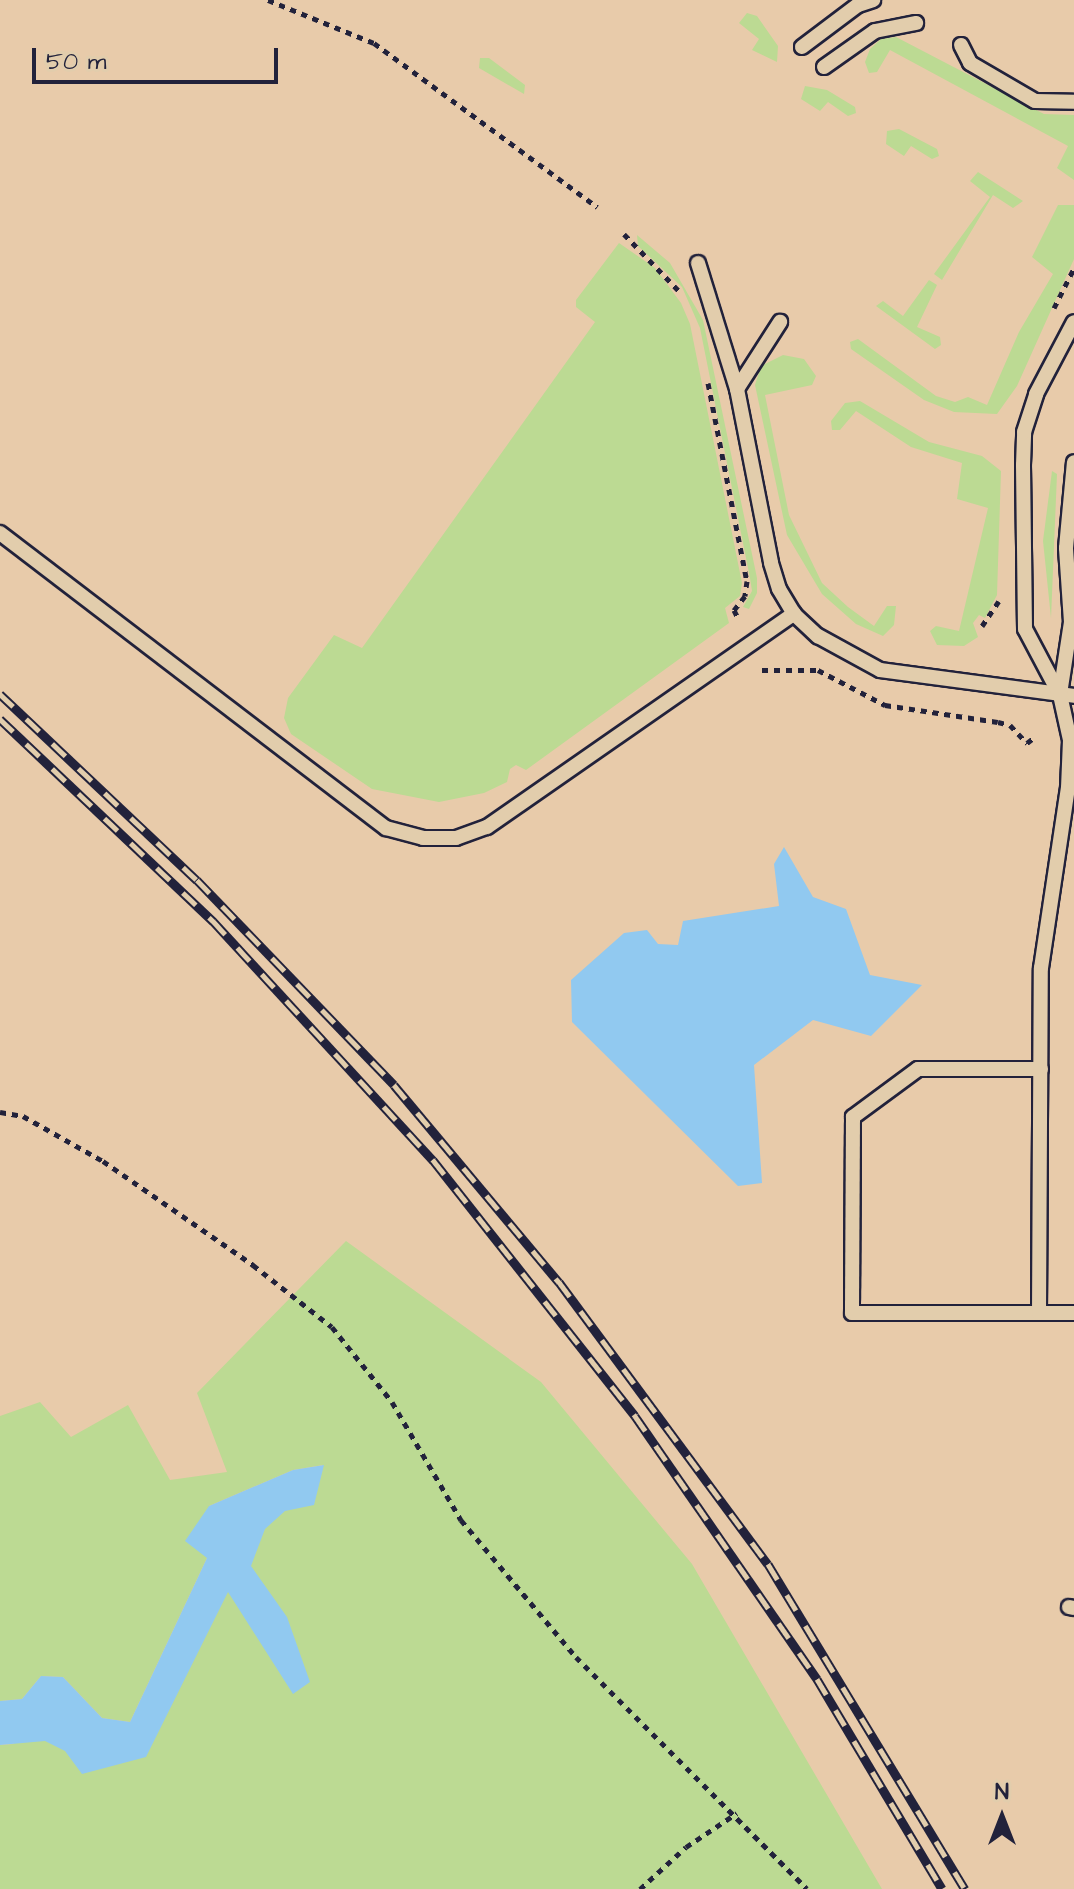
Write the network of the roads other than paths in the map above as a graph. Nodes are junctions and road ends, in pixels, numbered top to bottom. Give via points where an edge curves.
1 (873, 0) edge
2 (916, 23) dead end
3 (961, 45) dead end
4 (802, 47) dead end
5 (824, 67) dead end
6 (1074, 102) edge
7 (698, 263) dead end
8 (780, 322) dead end
9 (1074, 322) edge
10 (737, 389) junction
11 (1074, 462) edge
12 (0, 533) edge
13 (794, 614) junction
14 (1067, 695) edge
15 (1070, 805) edge
16 (1041, 1069) junction
17 (1039, 1313) junction
18 (1074, 1313) edge

1 - 4 lane
2 - 5 lane via 875,31
3 - 6 lane via 970,63 1035,101
7 - 10 lane
8 - 10 lane
9 - 14 lane via 1036,394 1024,441 1025,629
10 - 13 lane via 771,563
11 - 14 lane via 1066,548 1071,622
12 - 13 lane via 386,828 423,838 456,838 487,827
13 - 14 lane via 818,636 880,670
14 - 15 lane
15 - 16 lane via 1041,968
16 - 17 lane
16 - 17 lane via 918,1069 853,1117 852,1147 852,1313
17 - 18 lane

